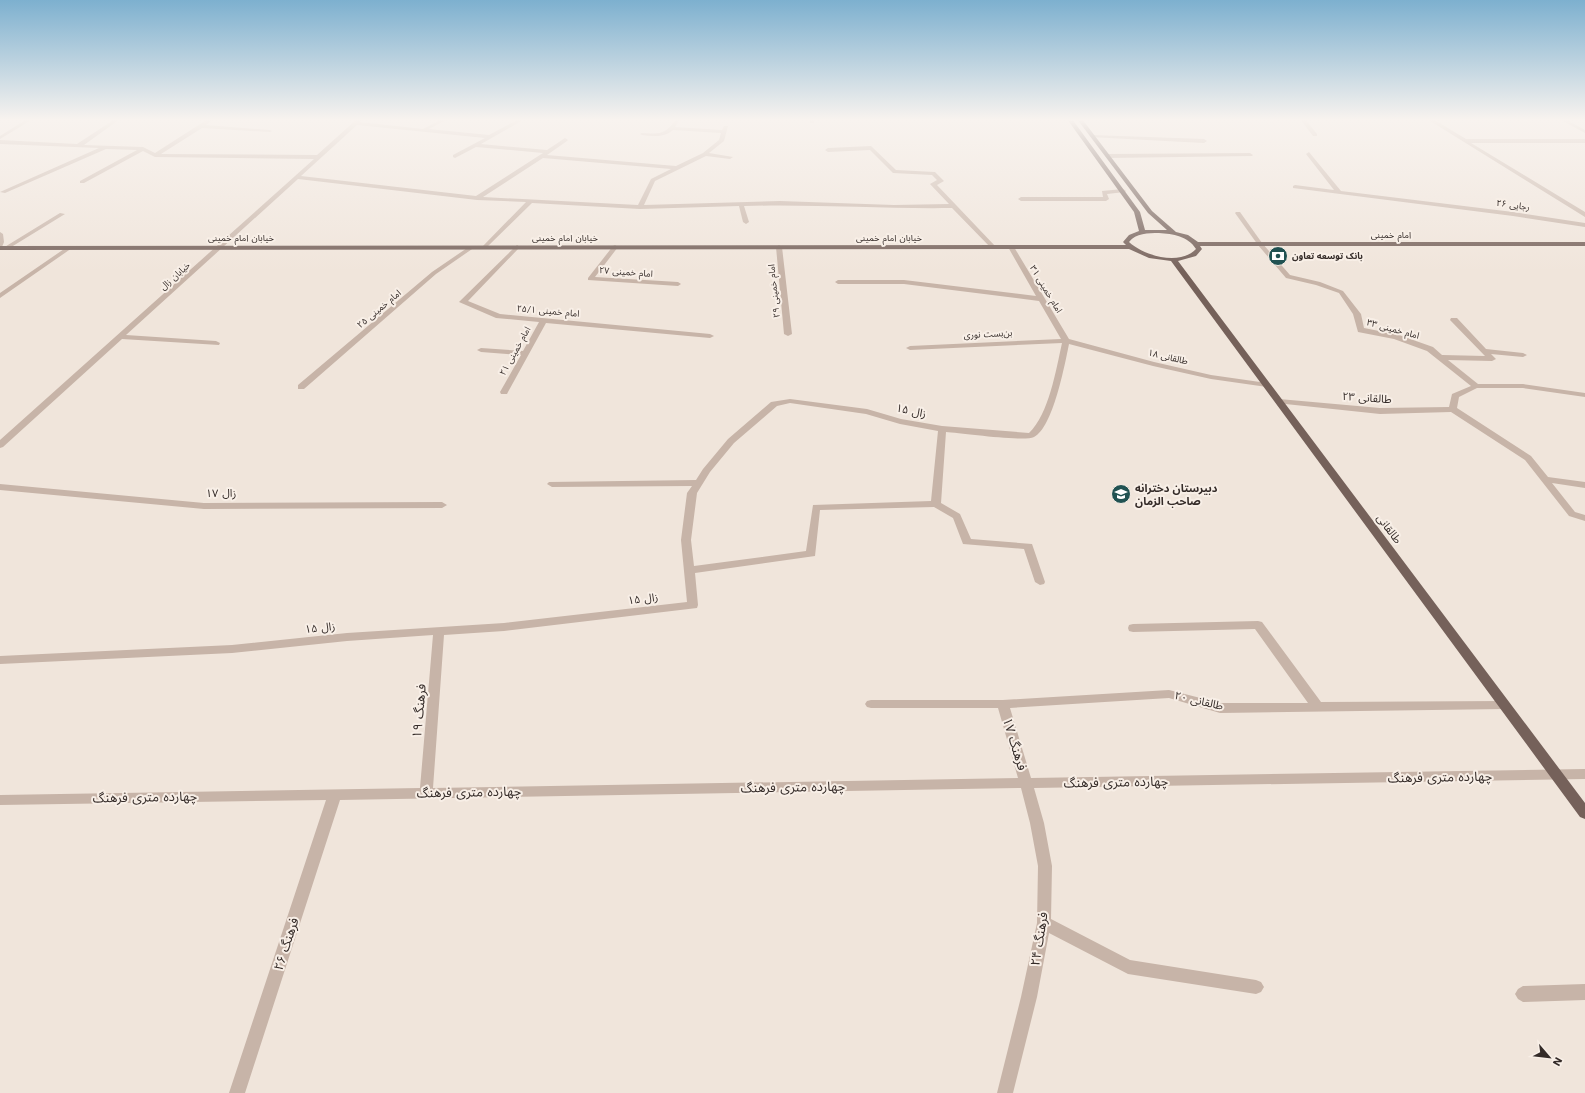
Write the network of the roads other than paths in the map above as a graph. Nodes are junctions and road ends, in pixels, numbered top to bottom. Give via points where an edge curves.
1 (54, 170) edge
2 (104, 170) edge
3 (305, 170) edge
4 (520, 170) edge
5 (674, 170) edge
6 (893, 170) edge
7 (1107, 170) edge
8 (1119, 170) edge
9 (1322, 170) edge
10 (1513, 170) edge
11 (297, 177) junction
12 (82, 182) dead end
13 (1295, 187) dead end
14 (1123, 191) junction
15 (1338, 191) junction
16 (3, 192) dead end
17 (477, 198) junction
18 (1021, 199) dead end
19 (530, 202) junction
20 (741, 204) junction
21 (954, 206) junction
22 (640, 207) junction
23 (1238, 213) dead end
24 (62, 214) dead end
25 (1585, 214) edge
26 (746, 222) dead end
27 (1585, 225) edge
28 (1142, 232) junction
29 (0, 234) edge
30 (1175, 234) junction
31 (1197, 244) junction
32 (1260, 244) junction
33 (1585, 244) edge
34 (220, 247) junction
35 (472, 247) junction
36 (485, 247) junction
37 (517, 247) junction
38 (615, 247) junction
39 (779, 247) junction
40 (993, 247) junction
41 (1010, 247) junction
42 (1129, 247) junction
43 (2, 248) edge
44 (68, 248) junction
45 (1173, 259) junction
46 (838, 282) dead end
47 (678, 284) dead end
48 (0, 296) edge
49 (1042, 299) junction
50 (544, 320) junction
51 (1454, 320) dead end
52 (788, 334) dead end
53 (710, 336) dead end
54 (120, 337) junction
55 (1066, 341) junction
56 (216, 343) dead end
57 (910, 348) dead end
58 (481, 350) dead end
59 (1485, 351) junction
60 (526, 353) junction
61 (1523, 355) dead end
62 (1440, 357) junction
63 (1267, 386) junction
64 (1476, 386) junction
65 (301, 387) dead end
66 (504, 392) dead end
67 (1585, 395) edge
68 (1279, 401) junction
69 (1453, 409) junction
70 (942, 429) junction
71 (0, 445) edge
72 (1544, 479) junction
73 (699, 483) junction
74 (552, 484) dead end
75 (1585, 485) edge
76 (0, 487) edge
77 (936, 504) junction
78 (442, 505) dead end
79 (1585, 518) edge
80 (689, 570) junction
81 (1040, 582) dead end
82 (1133, 628) dead end
83 (440, 631) junction
84 (0, 660) edge
85 (871, 704) dead end
86 (1003, 704) junction
87 (1504, 705) junction
88 (1318, 707) junction
89 (1585, 774) edge
90 (1556, 775) junction
91 (1026, 783) junction
92 (426, 793) junction
93 (335, 794) junction
94 (0, 800) edge
95 (1585, 813) edge
96 (1044, 923) junction
97 (1256, 987) dead end
98 (1585, 992) edge
99 (1523, 994) dead end
100 (237, 1093) edge
101 (1005, 1093) edge

1 - 16 street
2 - 12 street
3 - 11 street, خیابان زال
4 - 17 street
5 - 22 street via 653,180
6 - 21 street via 933,173 941,181 933,184
7 - 14 main road
8 - 30 main road via 1150,212
9 - 15 street
10 - 25 street
11 - 17 street
11 - 34 street, خیابان زال
13 - 15 street, رجایی ۲۶
14 - 18 street via 1104,192 1106,199
14 - 28 main road via 1137,212
15 - 27 street, رجایی ۲۶
17 - 19 street
19 - 22 street
19 - 36 street
20 - 21 street
20 - 22 street
20 - 26 street
21 - 40 street
23 - 32 street
24 - 43 street
28 - 30 main road
28 - 42 main road via 1128,238 1126,242
29 - 43 street
30 - 31 main road
31 - 32 main road, امام خمینی
31 - 45 main road via 1197,253
32 - 33 main road, امام خمینی
32 - 62 street, امام خمینی ۳۳ via 1288,278 1318,282 1341,292 1358,314 1361,330 1396,337 1430,349
34 - 35 main road, خیابان امام خمینی
34 - 44 main road, خیابان امام خمینی
34 - 54 street, خیابان زال
35 - 36 main road, خیابان امام خمینی
35 - 65 street, امام خمینی ۲۵ via 434,273
36 - 37 main road, خیابان امام خمینی
37 - 38 main road, خیابان امام خمینی
37 - 50 street, امام خمینی ۲۵/۱ via 463,302 498,316
38 - 39 main road, خیابان امام خمینی
38 - 47 street, امام خمینی ۲۷ via 590,279
39 - 40 main road, خیابان امام خمینی
39 - 52 street, امام خمینی ۲۹
40 - 41 main road, خیابان امام خمینی
41 - 42 main road, خیابان امام خمینی
41 - 49 street, امام خمینی ۳۱
42 - 45 main road via 1152,257
43 - 44 main road, خیابان امام خمینی
44 - 48 street
45 - 63 main road, طالقانی
46 - 49 street via 904,282
49 - 55 street, امام خمینی ۳۱
50 - 53 street, امام خمینی ۲۵/۱
50 - 60 street, امام خمینی ۲۱
51 - 59 street
54 - 56 street
54 - 71 street, خیابان زال
55 - 57 street, بن‌بست نوری
55 - 63 street, طالقانی ۱۸ via 1204,375
55 - 70 street, زال ۱۵ via 1052,399 1039,428 1032,435
58 - 60 street
59 - 61 street
59 - 62 street via 1492,359
60 - 66 street, امام خمینی ۲۱
62 - 64 street, امام خمینی ۳۳
63 - 68 main road, طالقانی
64 - 67 street via 1523,386
64 - 69 street via 1455,396
68 - 69 street, طالقانی ۲۳ via 1380,411
68 - 87 main road, طالقانی
69 - 72 street via 1528,458
70 - 73 street, زال ۱۵ via 832,405 790,401 774,404 731,441
70 - 77 street
72 - 75 street
72 - 79 street via 1572,514
73 - 74 street
73 - 80 street, زال ۱۵ via 692,493 686,540
76 - 78 street, زال ۱۷ via 204,506
77 - 80 street via 816,507 811,554
77 - 81 street via 958,516 968,542 1028,546
80 - 83 street, زال ۱۵ via 693,605
82 - 88 street via 1258,625
83 - 84 street, زال ۱۵ via 347,637 232,649
83 - 92 street, فرهنگ ۱۹
85 - 86 street, طالقانی ۲۰
86 - 88 street, طالقانی ۲۰ via 1169,694 1220,708
86 - 91 street, فرهنگ ۱۷
87 - 88 street, طالقانی ۲۰
87 - 90 main road, طالقانی
89 - 90 street, چهارده متری فرهنگ
90 - 91 street, چهارده متری فرهنگ
90 - 95 main road, طالقانی
91 - 92 street, چهارده متری فرهنگ
91 - 96 street, فرهنگ ۲۴ via 1045,866
92 - 93 street, چهارده متری فرهنگ
93 - 94 street, چهارده متری فرهنگ
93 - 100 street, فرهنگ ۲۶
96 - 97 street via 1128,967
96 - 101 street, فرهنگ ۲۴
98 - 99 street

